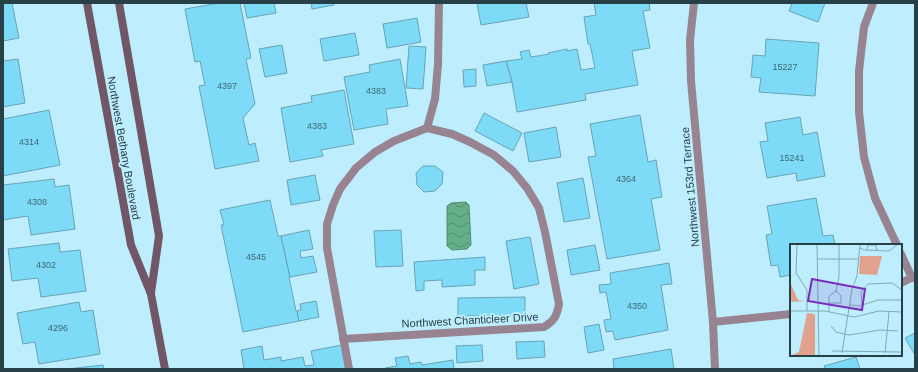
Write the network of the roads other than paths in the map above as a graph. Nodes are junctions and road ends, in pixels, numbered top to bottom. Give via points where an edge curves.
1 (87, 3) edge
2 (119, 3) edge
3 (439, 3) edge
4 (694, 3) edge
5 (874, 3) edge
6 (427, 128) junction
7 (897, 244) edge
8 (902, 256) edge
9 (913, 277) edge
10 (902, 282) edge
11 (151, 294) junction
12 (790, 314) edge
13 (713, 322) junction
14 (343, 338) junction
15 (165, 369) edge
16 (349, 369) edge
17 (715, 369) edge

1 - 11 main road, Northwest Bethany Boulevard via 130,245
2 - 11 main road, Northwest Bethany Boulevard via 159,236
3 - 6 street via 435,99
4 - 13 street, Northwest 153rd Terrace via 690,40 691,81
5 - 7 street via 863,34 859,71 859,112 864,157 875,198
6 - 14 street via 374,152 356,168 340,189 333,205 327,224 327,248
6 - 14 street, Northwest Chanticleer Drive via 452,134 494,155 513,171 527,188 539,208 545,232 559,304 557,313 552,322 544,327
8 - 9 street
9 - 10 street
11 - 15 main road, Northwest Bethany Boulevard
12 - 13 street
13 - 17 street, Northwest 153rd Terrace
14 - 16 street

